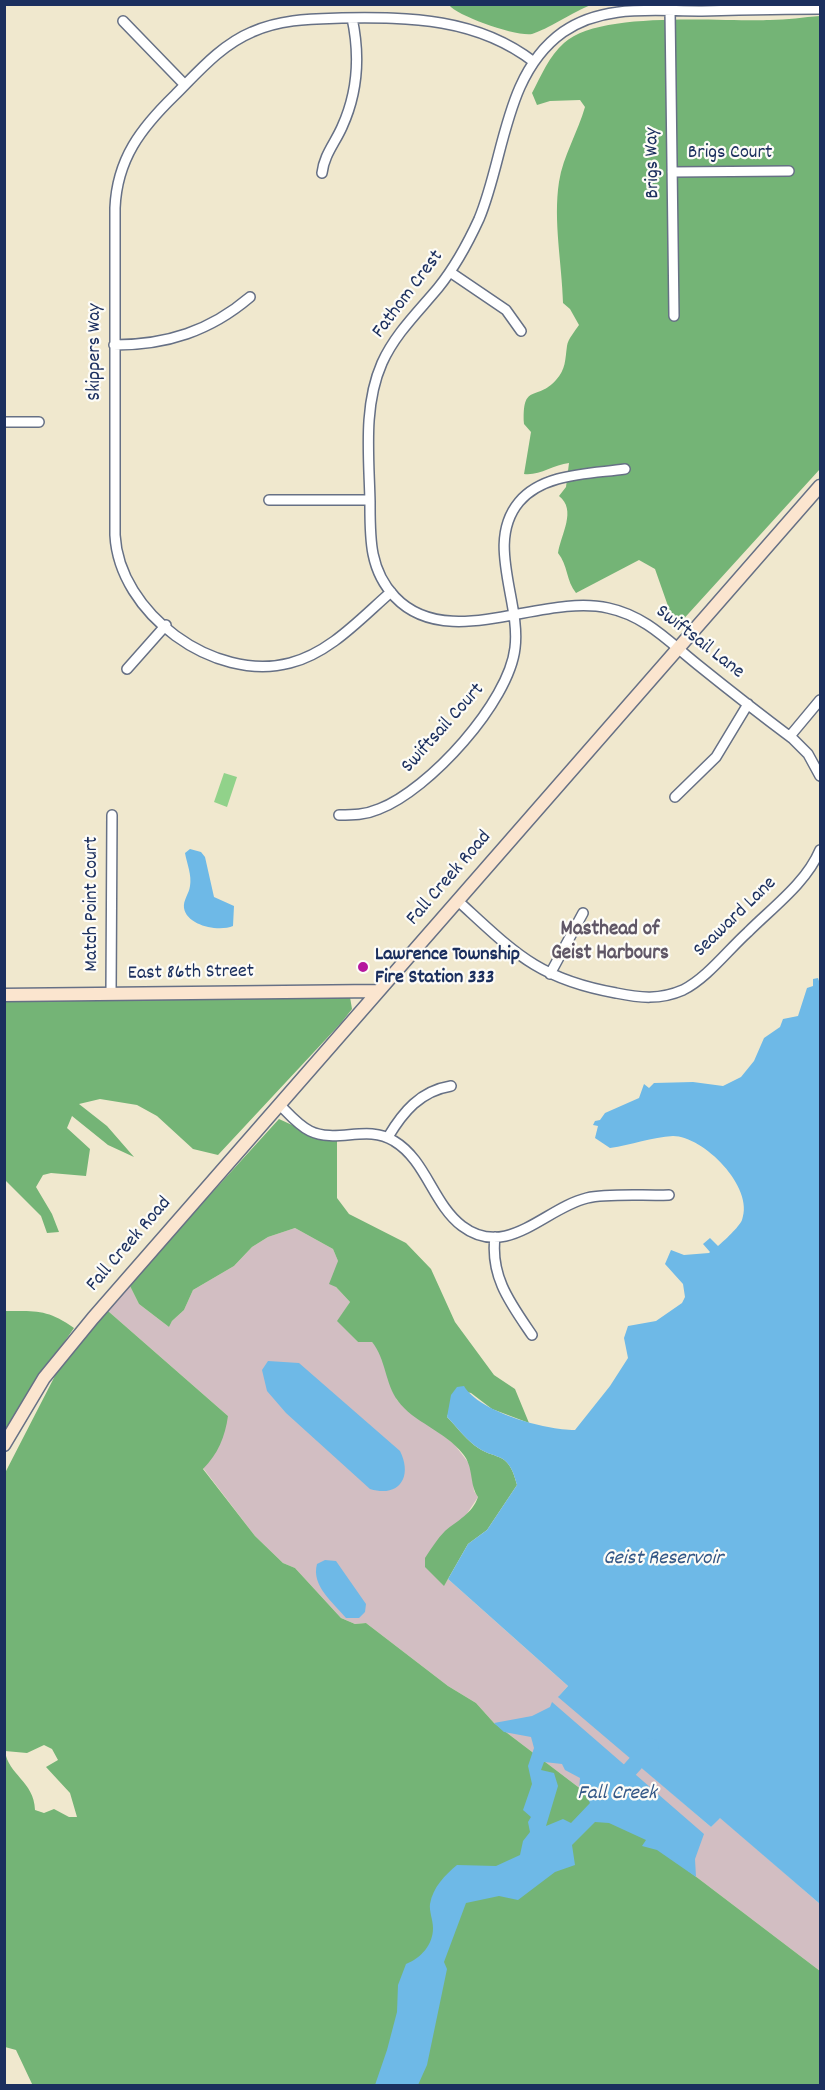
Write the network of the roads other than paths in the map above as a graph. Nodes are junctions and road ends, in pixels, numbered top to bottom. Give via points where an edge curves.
1 (820, 9) edge
2 (670, 10) junction
3 (352, 18) junction
4 (123, 21) dead end
5 (534, 62) junction
6 (185, 85) junction
7 (789, 171) dead end
8 (672, 172) junction
9 (322, 173) dead end
10 (450, 272) junction
11 (250, 297) dead end
12 (674, 316) dead end
13 (521, 332) dead end
14 (114, 345) junction
15 (4, 422) edge
16 (39, 422) dead end
17 (625, 469) dead end
18 (820, 486) edge
19 (269, 500) dead end
20 (370, 500) junction
21 (391, 592) junction
22 (515, 613) junction
23 (166, 625) junction
24 (678, 648) junction
25 (127, 669) dead end
26 (820, 700) edge
27 (748, 704) junction
28 (790, 736) junction
29 (820, 776) edge
30 (675, 797) dead end
31 (111, 815) dead end
32 (339, 815) dead end
33 (820, 850) edge
34 (817, 867) edge
35 (458, 900) junction
36 (583, 913) dead end
37 (550, 974) junction
38 (378, 991) junction
39 (111, 994) junction
40 (4, 995) edge
41 (451, 1086) dead end
42 (279, 1104) junction
43 (388, 1137) junction
44 (669, 1195) dead end
45 (495, 1237) junction
46 (532, 1335) dead end
47 (4, 1445) edge

1 - 2 street, Fathom Crest
2 - 5 street, Fathom Crest via 628,11 580,22 556,38
2 - 8 street, Brigs Way
3 - 5 street, Skippers Way via 400,17 450,23 501,42
3 - 6 street, Skippers Way via 300,20 260,28 227,46
3 - 9 street via 357,51 354,88
4 - 6 street
5 - 10 street, Fathom Crest via 518,92 485,204
6 - 14 street, Skippers Way via 144,126 119,174 115,208
7 - 8 street, Brigs Court
8 - 12 street, Brigs Way
10 - 13 street via 506,310
10 - 20 street, Fathom Crest via 396,339 376,379 369,419
11 - 14 street via 221,319 192,333 158,343
14 - 23 street, Skippers Way via 116,548 133,591
15 - 16 street
17 - 22 street, Swiftsail Court via 555,479 520,500 504,537
18 - 24 main road, Fall Creek Road
19 - 20 street
20 - 21 street, Fathom Crest via 372,554 379,575
21 - 22 street, Swiftsail Lane via 406,607 437,620 458,622
21 - 23 street, Skippers Way via 323,649 290,663 266,667 234,664 207,655
22 - 24 street, Swiftsail Lane via 572,605 608,608 651,625
22 - 32 street, Swiftsail Court via 516,646 509,674 501,693 479,721 412,791 381,809 362,815
23 - 25 street
24 - 27 street, Swiftsail Lane
24 - 35 main road, Fall Creek Road
26 - 28 street
27 - 28 street, Swiftsail Lane
27 - 30 street via 716,757
28 - 29 street, Swiftsail Lane via 808,754
31 - 39 street, Match Point Court
33 - 34 street
34 - 37 street, Seaward Lane via 701,976 674,994 641,998 573,985
35 - 37 street, Seaward Lane via 518,955
35 - 38 main road, Fall Creek Road
36 - 37 street
38 - 39 main road, East 86th Street
38 - 42 main road, Fall Creek Road
39 - 40 main road, East 86th Street
41 - 43 street via 417,1100 405,1110
42 - 43 street via 304,1127 319,1134 372,1132
42 - 47 main road, Fall Creek Road via 44,1378
43 - 45 street via 412,1157 456,1221 478,1235
44 - 45 street via 590,1197 570,1203 522,1232
45 - 46 street via 499,1282

